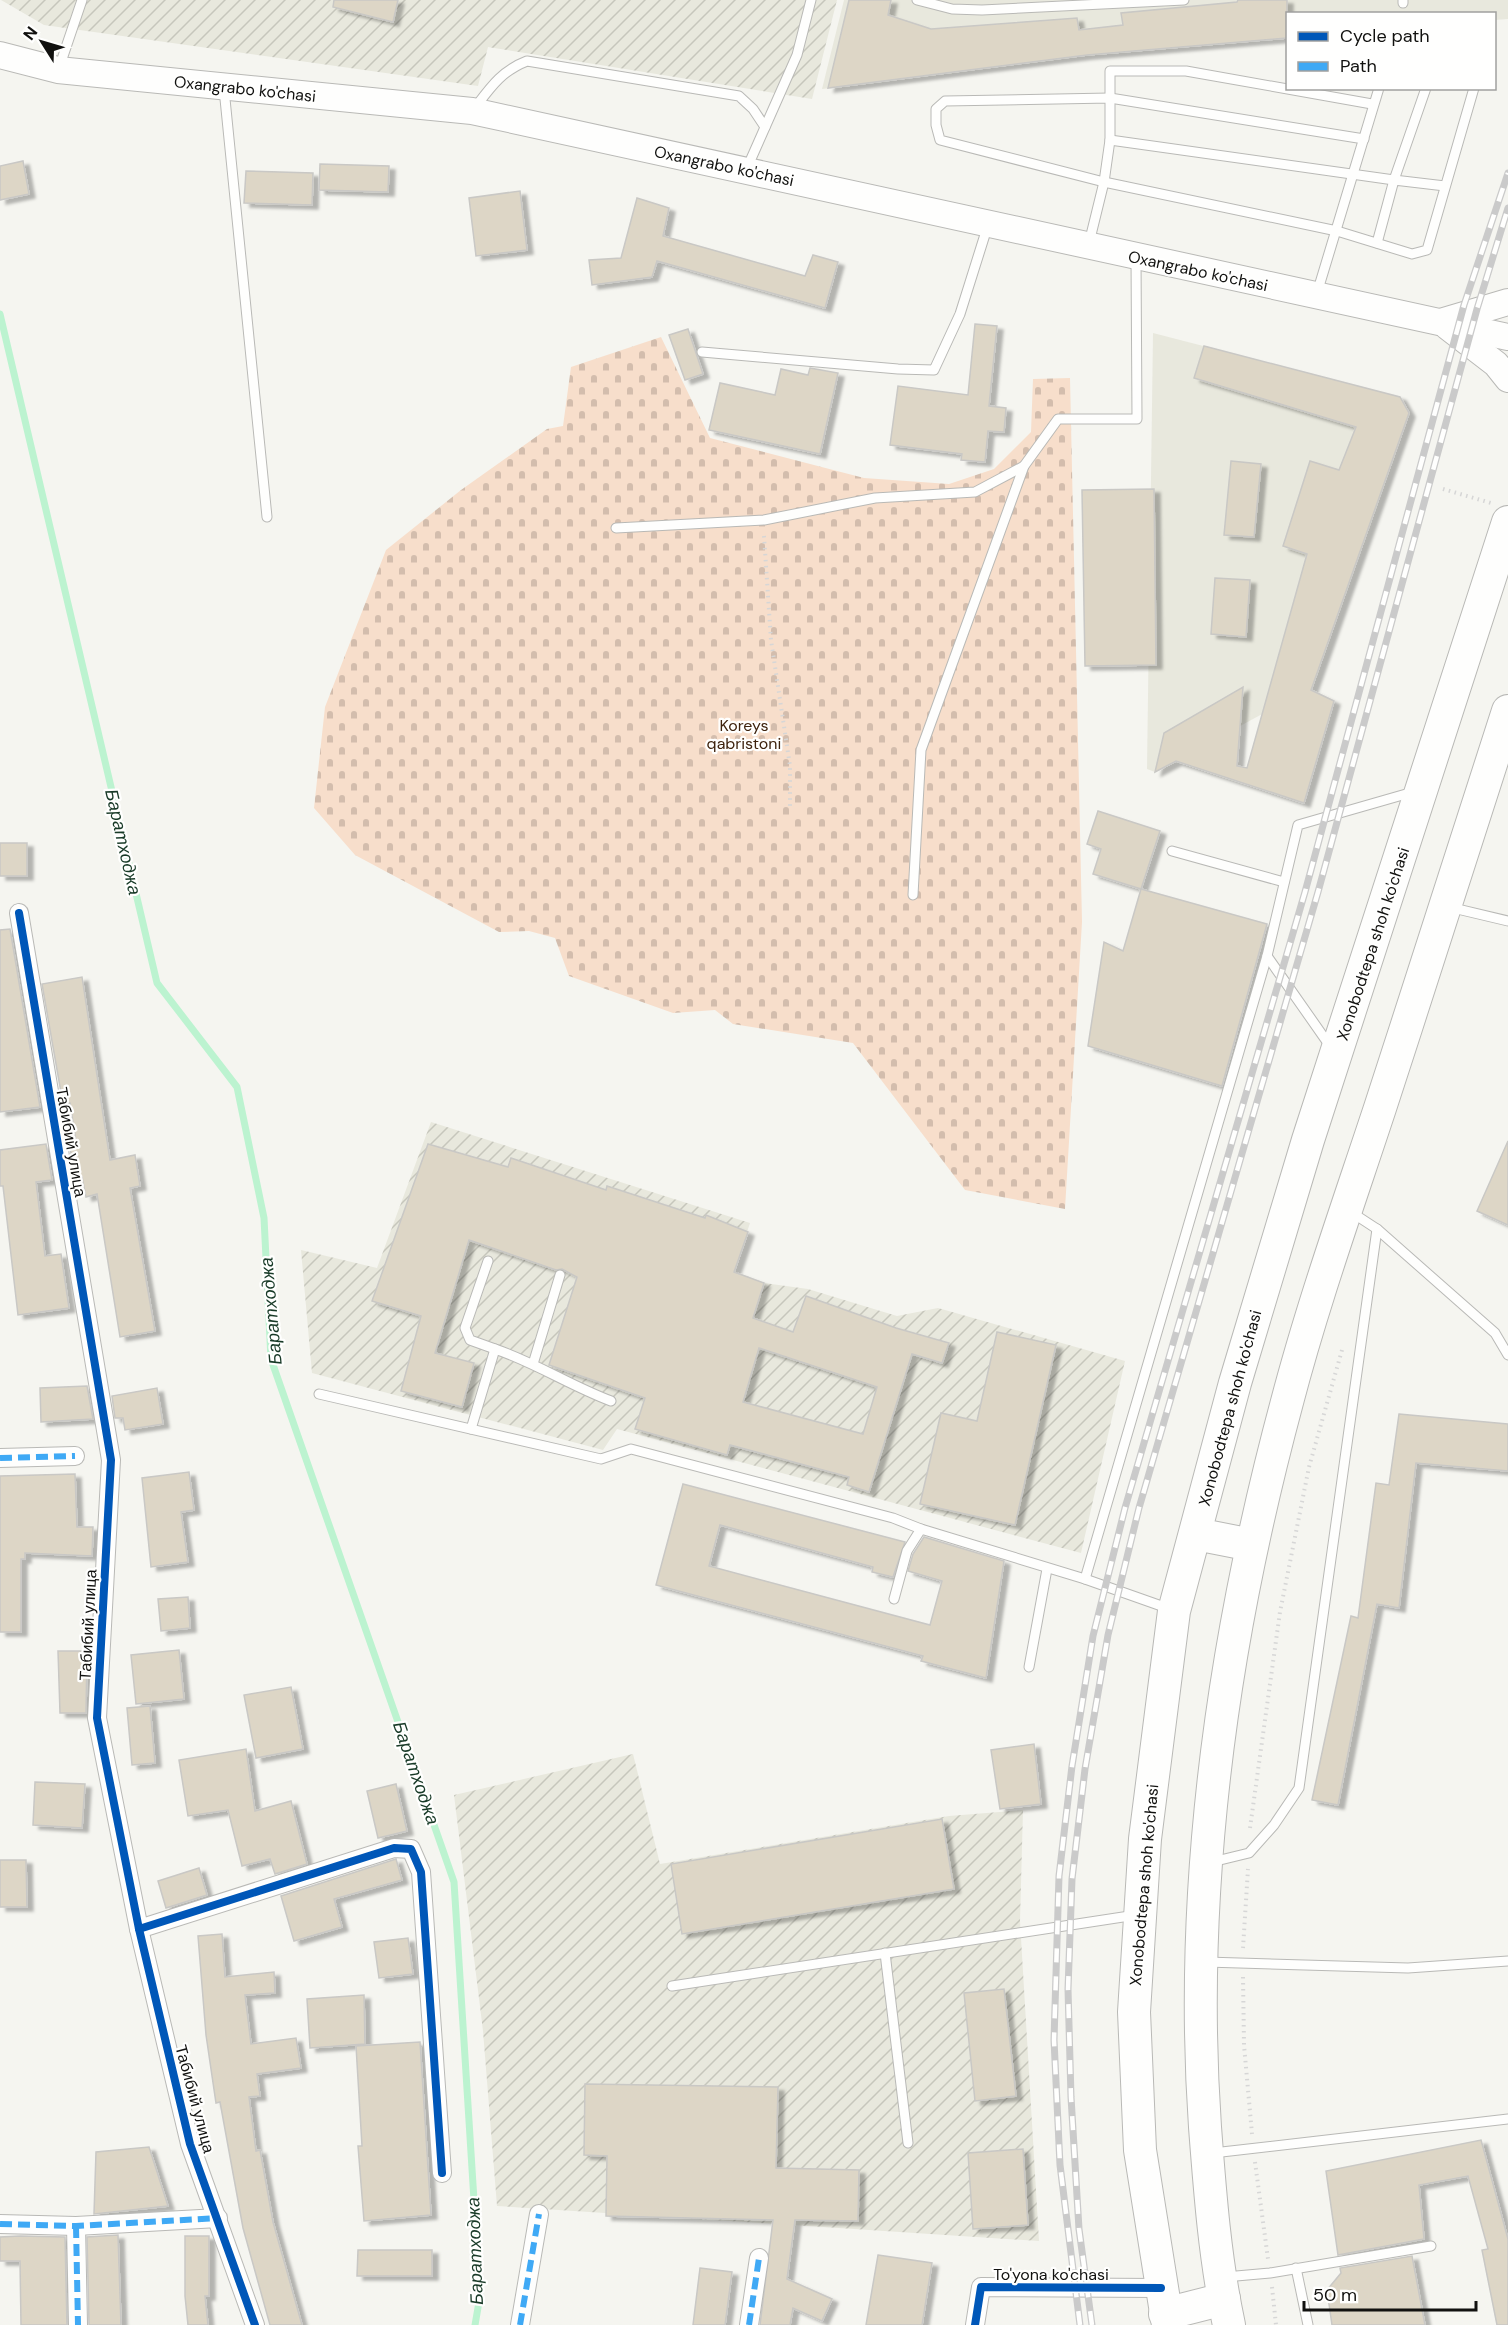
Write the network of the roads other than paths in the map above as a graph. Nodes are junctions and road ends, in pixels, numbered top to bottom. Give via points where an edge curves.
1 (82, 0) edge
2 (811, 0) edge
3 (916, 0) edge
4 (985, 0) edge
5 (1184, 0) edge
6 (1075, 3) edge
7 (982, 10) junction
8 (0, 55) edge
9 (58, 70) junction
10 (224, 87) junction
11 (1286, 89) edge
12 (1293, 90) edge
13 (1378, 90) edge
14 (1425, 90) edge
15 (1473, 90) edge
16 (1110, 98) junction
17 (1372, 104) junction
18 (472, 111) junction
19 (765, 127) junction
20 (1364, 139) junction
21 (1110, 140) junction
22 (746, 171) junction
23 (1353, 176) junction
24 (1394, 180) junction
25 (1104, 182) junction
26 (1445, 186) junction
27 (988, 225) junction
28 (1336, 231) junction
29 (1377, 243) junction
30 (1088, 247) junction
31 (1136, 258) junction
32 (1316, 296) junction
33 (1508, 302) edge
34 (1441, 321) junction
35 (1508, 338) edge
36 (702, 352) dead end
37 (1508, 379) edge
38 (1024, 466) junction
39 (1503, 513) edge
40 (267, 517) dead end
41 (616, 528) dead end
42 (1508, 711) edge
43 (1424, 788) junction
44 (1172, 851) dead end
45 (1284, 882) junction
46 (913, 896) dead end
47 (1445, 906) junction
48 (19, 913) dead end
49 (1508, 921) edge
50 (1267, 956) junction
51 (1337, 1056) junction
52 (1347, 1209) junction
53 (1377, 1228) junction
54 (488, 1261) dead end
55 (560, 1275) dead end
56 (495, 1349) junction
57 (1508, 1355) edge
58 (533, 1364) junction
59 (319, 1394) dead end
60 (611, 1401) dead end
61 (471, 1429) junction
62 (75, 1456) dead end
63 (0, 1458) edge
64 (921, 1529) junction
65 (1196, 1534) junction
66 (1252, 1545) junction
67 (1047, 1569) junction
68 (1085, 1580) junction
69 (894, 1599) dead end
70 (1174, 1611) junction
71 (1029, 1667) dead end
72 (1207, 1863) junction
73 (1138, 1914) junction
74 (139, 1929) junction
75 (885, 1953) junction
76 (1508, 1961) edge
77 (1200, 1962) junction
78 (672, 1986) dead end
79 (1508, 2119) edge
80 (908, 2143) dead end
81 (1207, 2154) junction
82 (442, 2173) dead end
83 (539, 2214) dead end
84 (218, 2218) junction
85 (0, 2224) edge
86 (76, 2226) junction
87 (1431, 2246) dead end
88 (759, 2258) dead end
89 (1296, 2268) junction
90 (1224, 2301) edge
91 (1165, 2309) edge
92 (78, 2325) edge
93 (255, 2325) edge
94 (520, 2325) edge
95 (749, 2325) edge
96 (975, 2325) edge
97 (1308, 2325) edge

1 - 9 lane
2 - 19 lane via 797,55
3 - 7 lane via 952,9
4 - 7 lane
5 - 6 lane
6 - 7 lane
8 - 9 main road, Oxangrabo ko'chasi
9 - 10 main road, Oxangrabo ko'chasi
10 - 18 main road, Oxangrabo ko'chasi
10 - 40 lane
11 - 16 lane via 1186,71 1110,71
12 - 17 lane
13 - 17 lane
14 - 24 lane
15 - 26 lane
16 - 20 lane
16 - 21 lane
16 - 25 lane via 945,101 936,109 940,140
17 - 20 lane
18 - 19 lane via 498,77 527,61 739,96
18 - 22 main road, Oxangrabo ko'chasi
19 - 22 lane
20 - 23 lane
21 - 23 lane
21 - 25 lane
22 - 27 main road, Oxangrabo ko'chasi
23 - 24 lane
23 - 28 lane
24 - 26 lane
24 - 29 lane
25 - 28 lane
25 - 30 lane
26 - 29 lane via 1426,250 1412,254
27 - 30 main road, Oxangrabo ko'chasi
27 - 36 lane via 960,314 934,370
28 - 29 lane
28 - 32 lane
30 - 31 main road, Oxangrabo ko'chasi
31 - 32 main road, Oxangrabo ko'chasi
31 - 38 lane via 1137,419 1058,419
32 - 34 main road, Oxangrabo ko'chasi
33 - 34 main road, Oxangrabo ko'chasi
34 - 35 main road, Oxangrabo ko'chasi
34 - 37 main road, Oxangrabo ko'chasi via 1496,364
38 - 41 lane via 975,492 875,498 764,520
38 - 46 lane via 921,750
39 - 43 highway, Xonobodtepa shoh ko'chasi
42 - 47 highway
43 - 45 lane via 1298,825
43 - 51 highway, Xonobodtepa shoh ko'chasi
44 - 45 lane
45 - 50 lane
47 - 49 lane
47 - 52 highway
48 - 74 street, Табибий улица via 111,1460 97,1719
50 - 51 lane
50 - 68 lane
51 - 65 highway, Xonobodtepa shoh ko'chasi via 1235,1383
52 - 53 lane
52 - 66 highway via 1287,1399
53 - 57 lane via 1495,1333
53 - 72 lane via 1299,1788 1249,1853
54 - 56 lane via 465,1328 470,1340
55 - 58 lane
56 - 58 lane
56 - 61 lane
58 - 60 lane
59 - 61 lane
61 - 64 lane via 601,1459 631,1449 893,1518
62 - 63 street
64 - 67 lane
64 - 69 lane via 907,1551
65 - 66 highway
65 - 70 highway, Xonobodtepa shoh ko'chasi
66 - 72 highway via 1223,1714
67 - 68 lane
67 - 71 lane
68 - 70 lane
70 - 73 highway, Xonobodtepa shoh ko'chasi
72 - 77 highway
73 - 75 lane
73 - 91 highway, Xonobodtepa shoh ko'chasi via 1134,2012 1137,2105 1146,2196
74 - 82 street via 394,1848 411,1849 421,1872
74 - 84 street, Табибий улица via 190,2144
75 - 78 lane
75 - 80 lane
76 - 77 lane via 1408,1968
77 - 81 highway
79 - 81 lane
81 - 90 highway
83 - 94 street
84 - 86 street
84 - 93 street, Табибий улица
85 - 86 street
86 - 92 street
87 - 89 lane
88 - 95 street
89 - 90 lane via 1270,2273
89 - 97 lane
90 - 91 highway
91 - 96 street, To'yona ko'chasi via 981,2287

